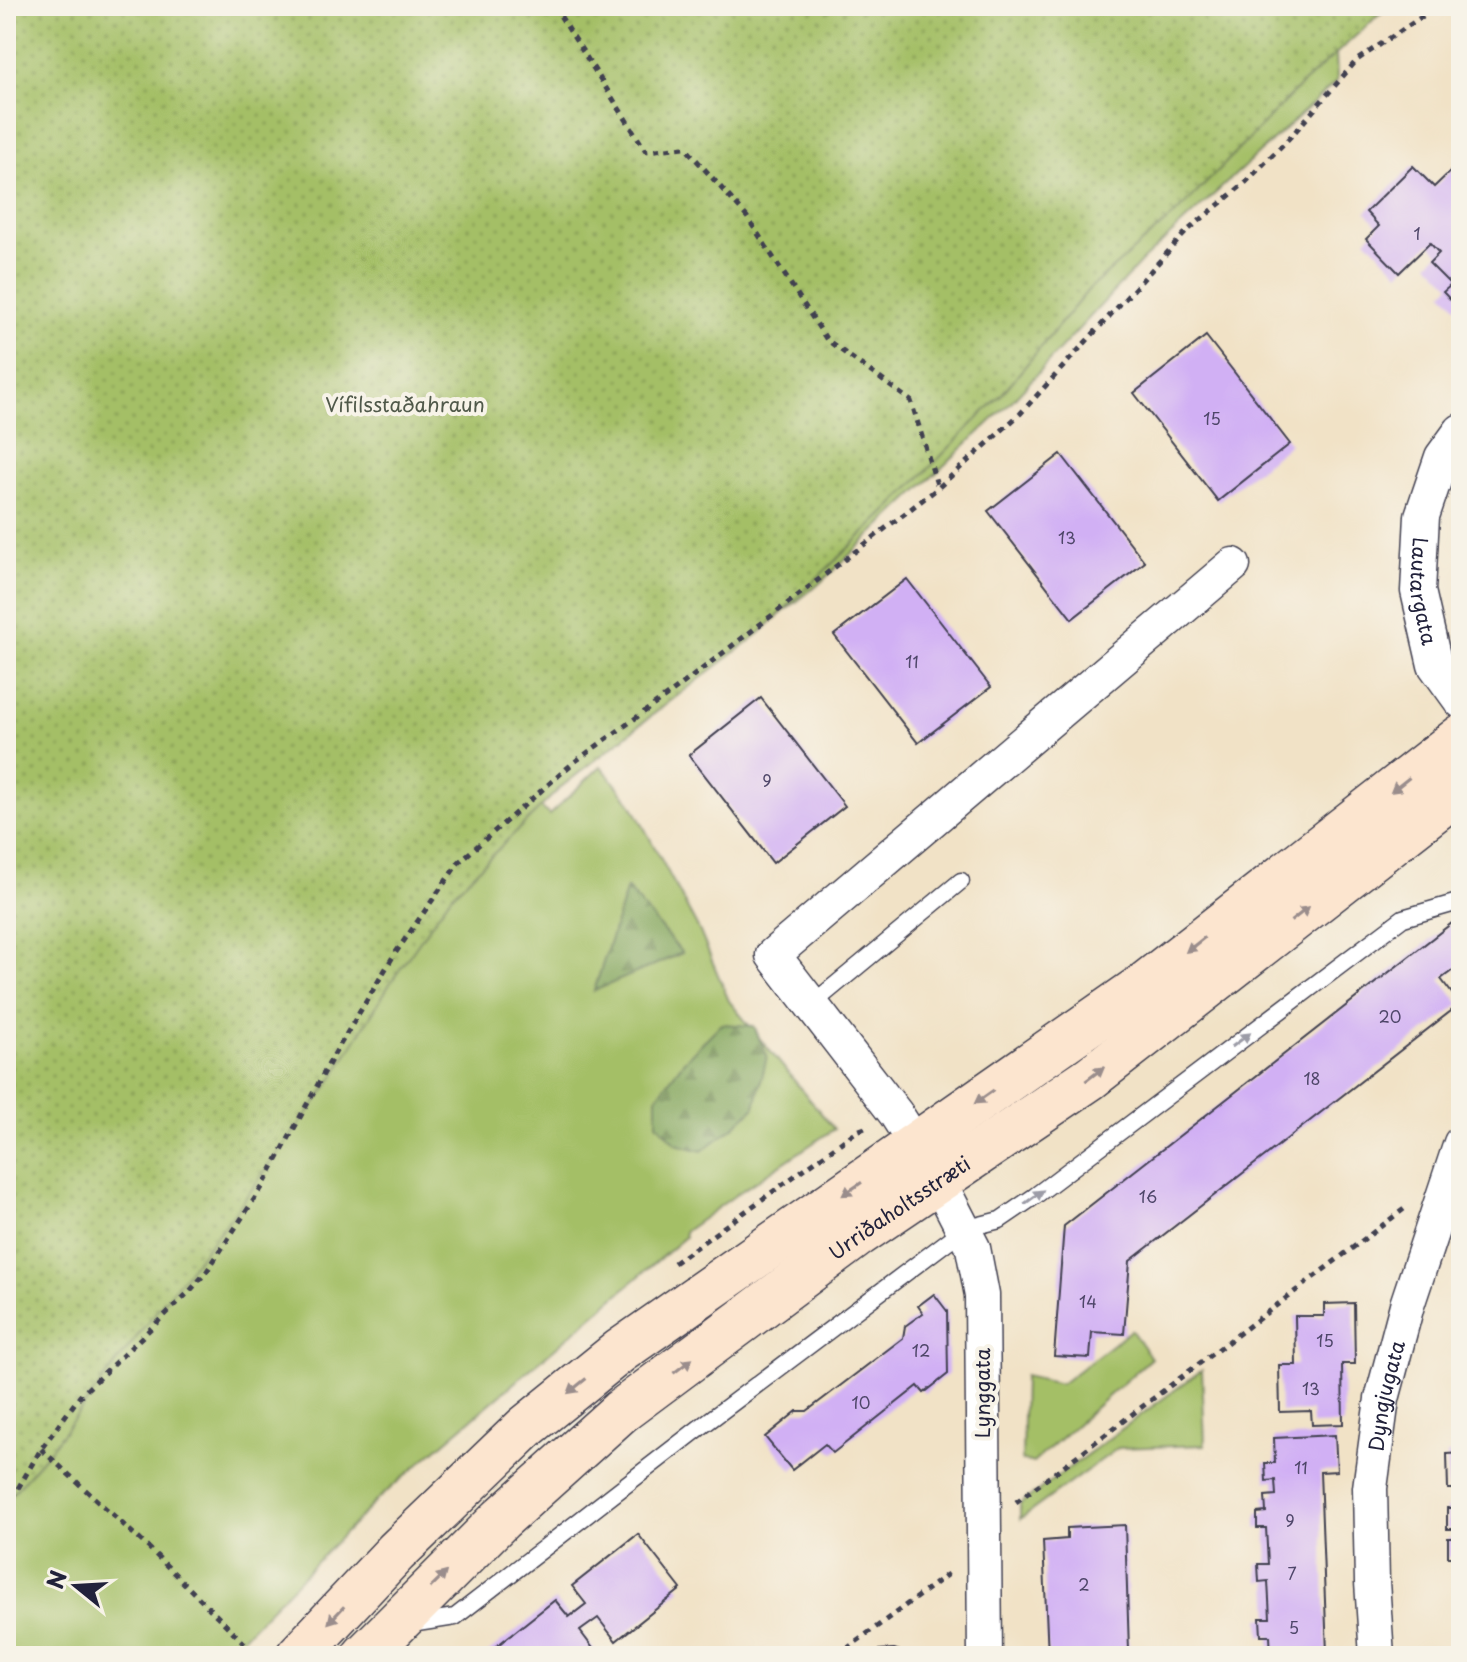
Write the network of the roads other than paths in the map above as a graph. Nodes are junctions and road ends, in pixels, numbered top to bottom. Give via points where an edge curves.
1 (1461, 431) edge
2 (1233, 565) dead end
3 (1461, 701) edge
4 (1461, 737) edge
5 (1461, 789) edge
6 (961, 881) dead end
7 (1461, 904) edge
8 (811, 1005) junction
9 (916, 1145) junction
10 (1456, 1157) edge
11 (939, 1182) junction
12 (964, 1229) junction
13 (377, 1642) edge
14 (276, 1655) edge
15 (985, 1656) edge
16 (1377, 1656) edge

1 - 3 street, Lautargata via 1442,457 1422,516 1418,591 1435,665
2 - 8 street via 773,955
4 -> 9 street via 1144,985
11 -> 5 street, Urriðaholtsstræti via 1090,1078
6 - 8 lane
12 -> 7 lane via 1000,1220 1035,1196 1403,918
8 - 9 street
9 - 11 street, Lynggata
9 -> 14 street via 620,1351 526,1427 396,1552
10 - 16 street, Dyngjugata via 1382,1399 1370,1488
11 - 12 street, Lynggata
13 -> 11 street, Urriðaholtsstræti via 501,1519 620,1412 859,1234
12 - 13 lane via 455,1617
12 - 15 street, Lynggata via 982,1295

